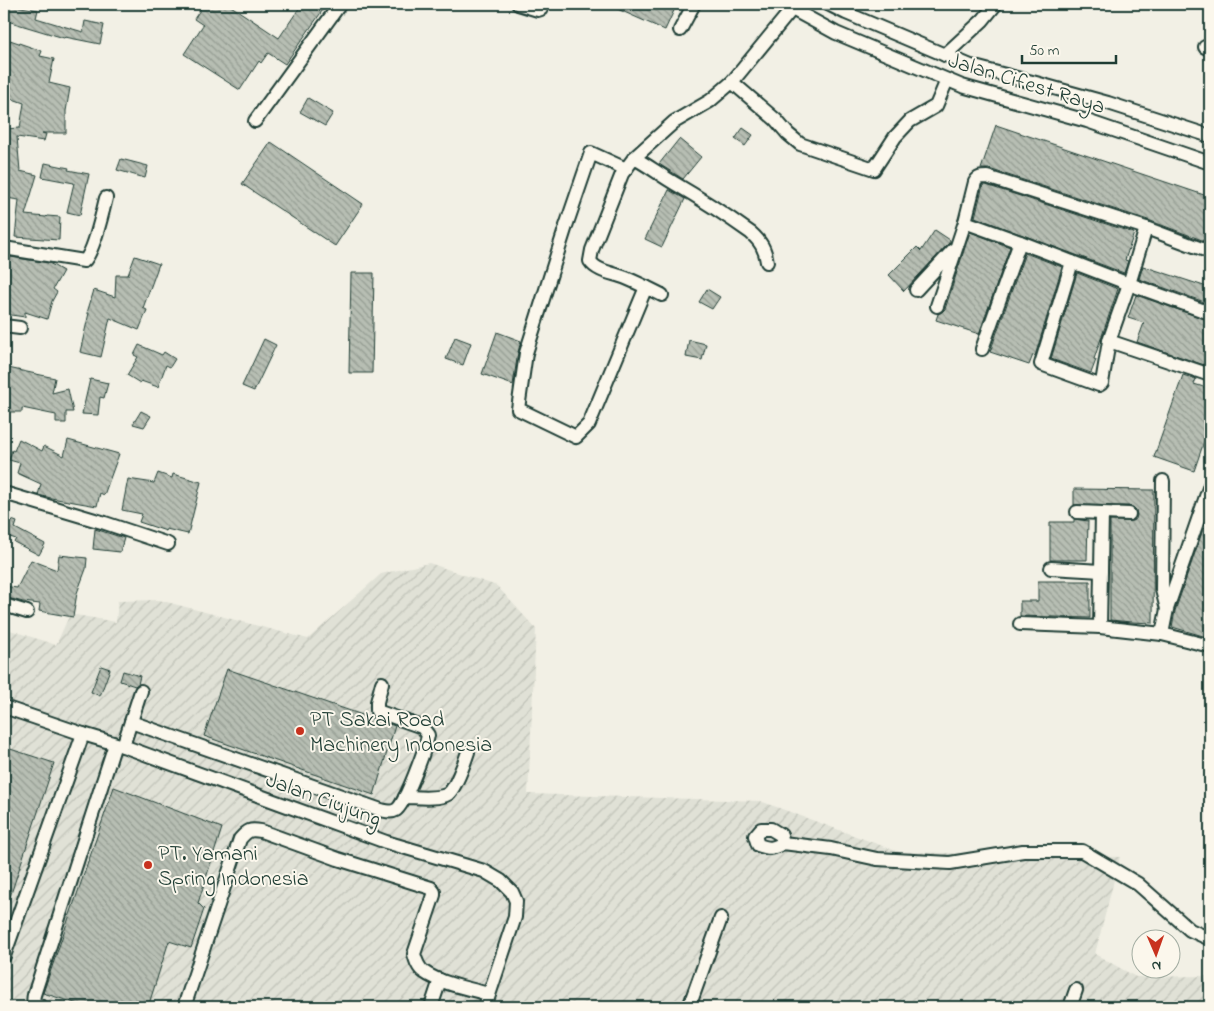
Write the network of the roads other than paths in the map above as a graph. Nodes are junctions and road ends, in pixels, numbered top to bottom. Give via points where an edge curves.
1 (340, 4) edge
2 (518, 4) edge
3 (543, 4) edge
4 (694, 4) edge
5 (832, 4) edge
6 (996, 4) edge
7 (787, 6) edge
8 (849, 9) edge
9 (680, 30) dead end
10 (945, 55) junction
11 (971, 66) junction
12 (947, 80) junction
13 (732, 82) junction
14 (962, 86) junction
15 (255, 121) dead end
16 (1210, 136) edge
17 (634, 158) junction
18 (1210, 164) edge
19 (626, 169) junction
20 (106, 198) dead end
21 (964, 222) junction
22 (1146, 228) junction
23 (1020, 242) junction
24 (4, 248) edge
25 (956, 248) junction
26 (1210, 252) edge
27 (767, 262) dead end
28 (1072, 262) junction
29 (1129, 284) junction
30 (646, 287) junction
31 (916, 290) dead end
32 (662, 295) dead end
33 (938, 306) dead end
34 (1210, 313) edge
35 (4, 326) edge
36 (20, 328) dead end
37 (1109, 341) junction
38 (982, 349) dead end
39 (1210, 375) edge
40 (1163, 481) dead end
41 (1210, 485) edge
42 (4, 493) edge
43 (1077, 512) dead end
44 (1102, 513) junction
45 (1129, 514) dead end
46 (168, 544) dead end
47 (1051, 568) dead end
48 (1102, 571) junction
49 (4, 606) edge
50 (1166, 609) junction
51 (28, 612) dead end
52 (1020, 624) dead end
53 (1100, 627) junction
54 (1162, 634) junction
55 (1210, 646) edge
56 (382, 682) dead end
57 (141, 691) dead end
58 (4, 706) edge
59 (132, 722) junction
60 (83, 734) junction
61 (119, 745) junction
62 (468, 752) dead end
63 (405, 797) junction
64 (783, 843) dead end
65 (721, 918) dead end
66 (1210, 939) edge
67 (4, 956) edge
68 (440, 980) junction
69 (1076, 990) dead end
70 (489, 994) junction
71 (42, 1007) edge
72 (184, 1007) edge
73 (431, 1007) edge
74 (485, 1007) edge
75 (689, 1007) edge
76 (1070, 1007) edge

1 - 15 street
2 - 3 street via 538,10
4 - 9 street
5 - 8 street, Jalan Cifest Raya
6 - 10 street
7 - 12 street, Jalan Cifest Raya via 836,33
7 - 13 street
8 - 10 street, Jalan Cifest Raya
10 - 11 street, Jalan Cifest Raya
11 - 14 street
11 - 16 street, Jalan Cifest Raya via 1108,103
12 - 13 street via 936,106 910,121 874,169 800,144
12 - 14 street, Jalan Cifest Raya
13 - 17 street via 710,101 674,122
14 - 18 street, Jalan Cifest Raya via 1087,121
17 - 19 street
17 - 27 street via 760,240
19 - 30 street via 590,262 597,268
19 - 30 street via 591,153 526,353 518,409 576,437 589,424
20 - 24 street via 92,248 84,261
21 - 22 street via 975,182 987,177
21 - 23 street
21 - 25 street
22 - 26 street
22 - 29 street
23 - 28 street
23 - 38 street
25 - 31 street
25 - 33 street
28 - 29 street
28 - 37 street via 1041,364 1101,385
29 - 34 street
29 - 37 street
30 - 32 street
35 - 36 street
37 - 39 street
40 - 50 street via 1162,590
41 - 50 street
42 - 46 street
43 - 44 street
44 - 45 street
44 - 48 street
47 - 48 street
48 - 53 street
49 - 51 street
50 - 54 street
52 - 53 street
53 - 54 street
54 - 55 street
56 - 63 street via 377,712 422,728 428,735
57 - 59 street
58 - 60 street, Jalan Ciujung
59 - 61 street
59 - 63 street via 381,810 397,810
60 - 61 street, Jalan Ciujung
60 - 67 street
61 - 70 street, Jalan Ciujung via 386,842 484,871 501,881 516,901 515,917
61 - 71 street via 34,995 34,1004
62 - 63 street via 447,795
64 - 66 street via 876,859 950,863 1023,851 1082,851 1138,884 1190,930
65 - 75 street
68 - 70 street
68 - 72 street via 423,972 414,954 434,895 432,888 252,830 240,839
68 - 73 street
69 - 76 street
70 - 74 street, Jalan Ciujung

